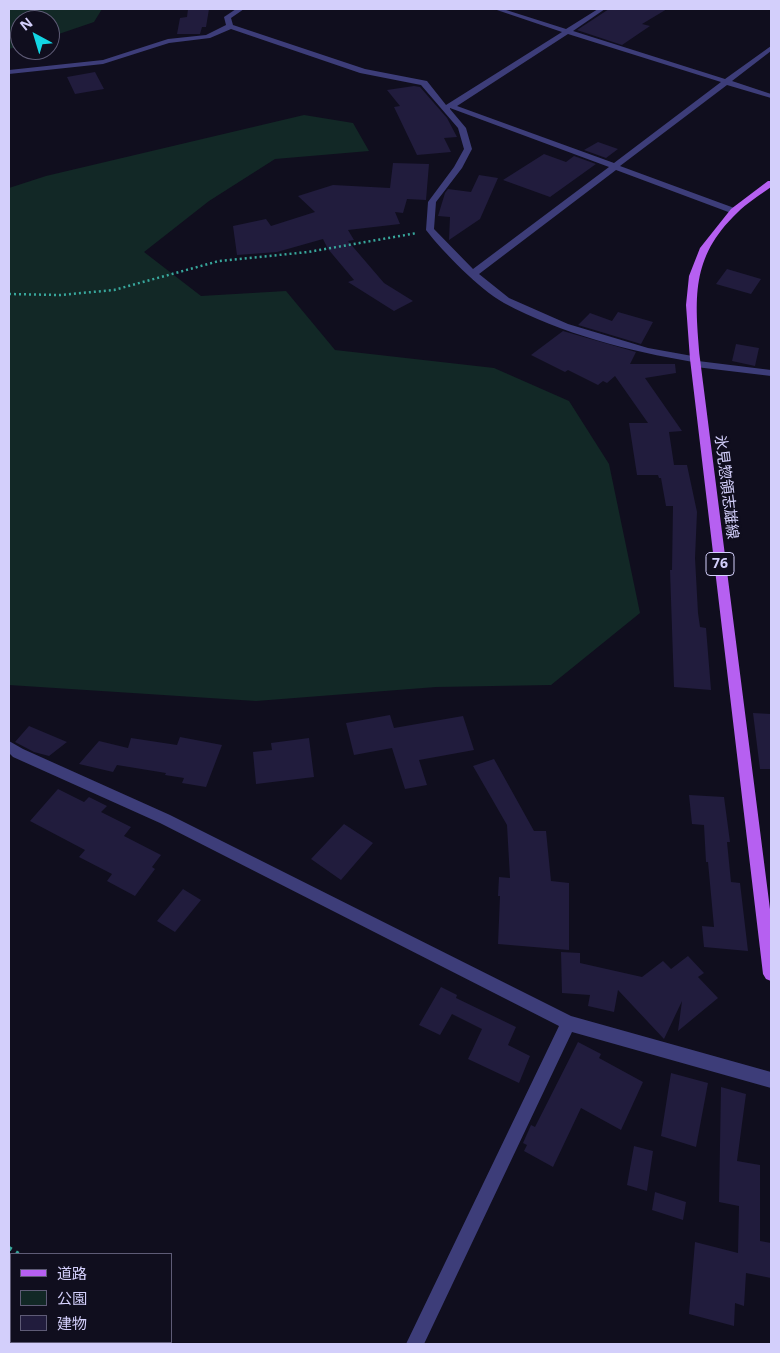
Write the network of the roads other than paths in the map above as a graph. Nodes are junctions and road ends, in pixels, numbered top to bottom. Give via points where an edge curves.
1 (241, 9) edge
2 (497, 9) edge
3 (602, 9) edge
4 (230, 26) junction
5 (566, 31) junction
6 (771, 48) edge
7 (9, 72) edge
8 (726, 82) junction
9 (771, 96) edge
10 (449, 107) junction
11 (613, 166) junction
12 (771, 183) edge
13 (734, 211) junction
14 (473, 274) junction
15 (695, 362) junction
16 (771, 373) edge
17 (12, 752) edge
18 (771, 974) edge
19 (568, 1023) junction
20 (771, 1080) edge
21 (415, 1344) edge

1 - 4 street via 227,17
2 - 5 street
3 - 5 street
4 - 7 street via 220,34 204,39 169,41 87,65
4 - 10 street via 363,71 424,83
5 - 8 street
5 - 10 street
6 - 8 street
8 - 9 street
8 - 11 street
10 - 11 street
10 - 14 street via 462,128 468,149 432,202 430,230
11 - 13 street
11 - 14 street
12 - 13 main road, 氷見惣領志雄線 / 76
13 - 15 main road, 氷見惣領志雄線 / 76 via 704,248 694,276 691,305
14 - 15 street via 506,300 565,326 647,352
15 - 16 street
15 - 18 main road, 氷見惣領志雄線 / 76
17 - 19 street via 165,819
19 - 20 street
19 - 21 street

